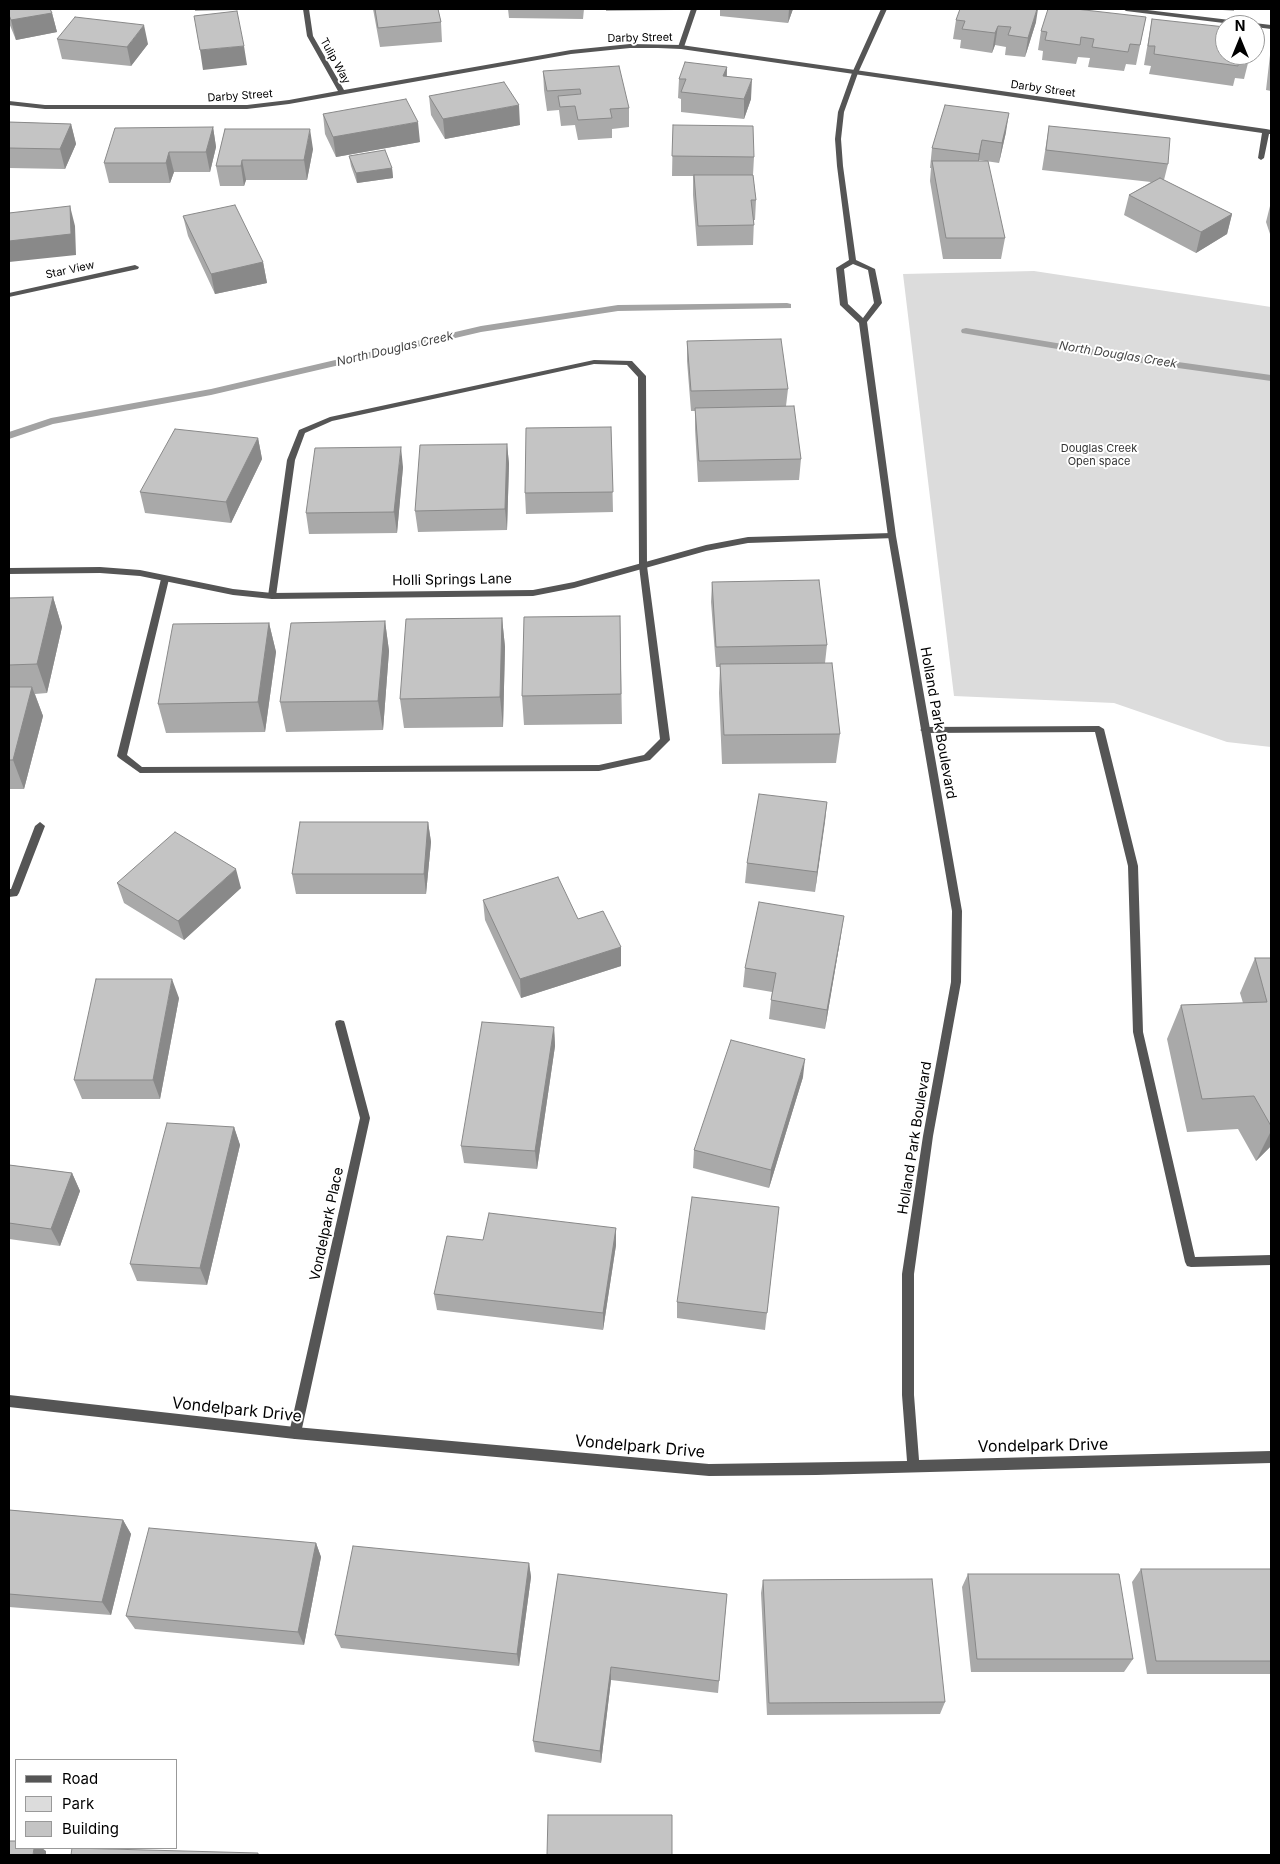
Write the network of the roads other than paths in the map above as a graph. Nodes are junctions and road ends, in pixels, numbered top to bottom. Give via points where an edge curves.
1 (306, 9) edge
2 (694, 9) edge
3 (884, 9) edge
4 (1126, 9) edge
5 (1271, 27) edge
6 (681, 47) junction
7 (855, 73) junction
8 (342, 93) junction
9 (9, 103) edge
10 (1269, 131) edge
11 (1262, 158) dead end
12 (853, 261) junction
13 (135, 267) dead end
14 (9, 295) edge
15 (863, 322) junction
16 (892, 536) junction
17 (643, 566) junction
18 (9, 571) edge
19 (165, 579) junction
20 (272, 596) junction
21 (926, 730) junction
22 (40, 826) dead end
23 (9, 893) edge
24 (340, 1024) dead end
25 (1271, 1260) edge
26 (9, 1401) edge
27 (295, 1433) junction
28 (1271, 1457) edge
29 (913, 1465) junction

1 - 8 street, Tulip Way via 310,36
2 - 6 street
3 - 7 street
4 - 5 street
6 - 7 street, Darby Street
6 - 8 street, Darby Street via 630,46 570,52
7 - 10 street, Darby Street
7 - 12 street via 841,112 838,139
8 - 9 street, Darby Street via 272,104 209,108 45,108
10 - 11 street
12 - 15 street via 840,268 844,305
12 - 15 street via 871,269 878,303
13 - 14 street, Star View
15 - 16 street, Holland Park Boulevard
16 - 17 street, Holli Springs Lane via 748,540
16 - 21 street, Holland Park Boulevard
17 - 19 street via 665,740 647,758 599,768 140,770 122,756
17 - 20 street, Holli Springs Lane via 533,593
17 - 20 street via 642,376 629,363 594,362 330,419 302,432 291,460
18 - 19 street, Holli Springs Lane via 100,570 140,573
19 - 20 street, Holli Springs Lane
21 - 25 street via 1099,729 1132,866 1138,1032 1191,1262
21 - 29 street, Holland Park Boulevard via 957,911 956,982 928,1136 908,1274 908,1395
22 - 23 street via 14,893
24 - 27 street, Vondelpark Place via 365,1118
26 - 27 street, Vondelpark Drive
27 - 29 street, Vondelpark Drive via 709,1470
28 - 29 street, Vondelpark Drive

